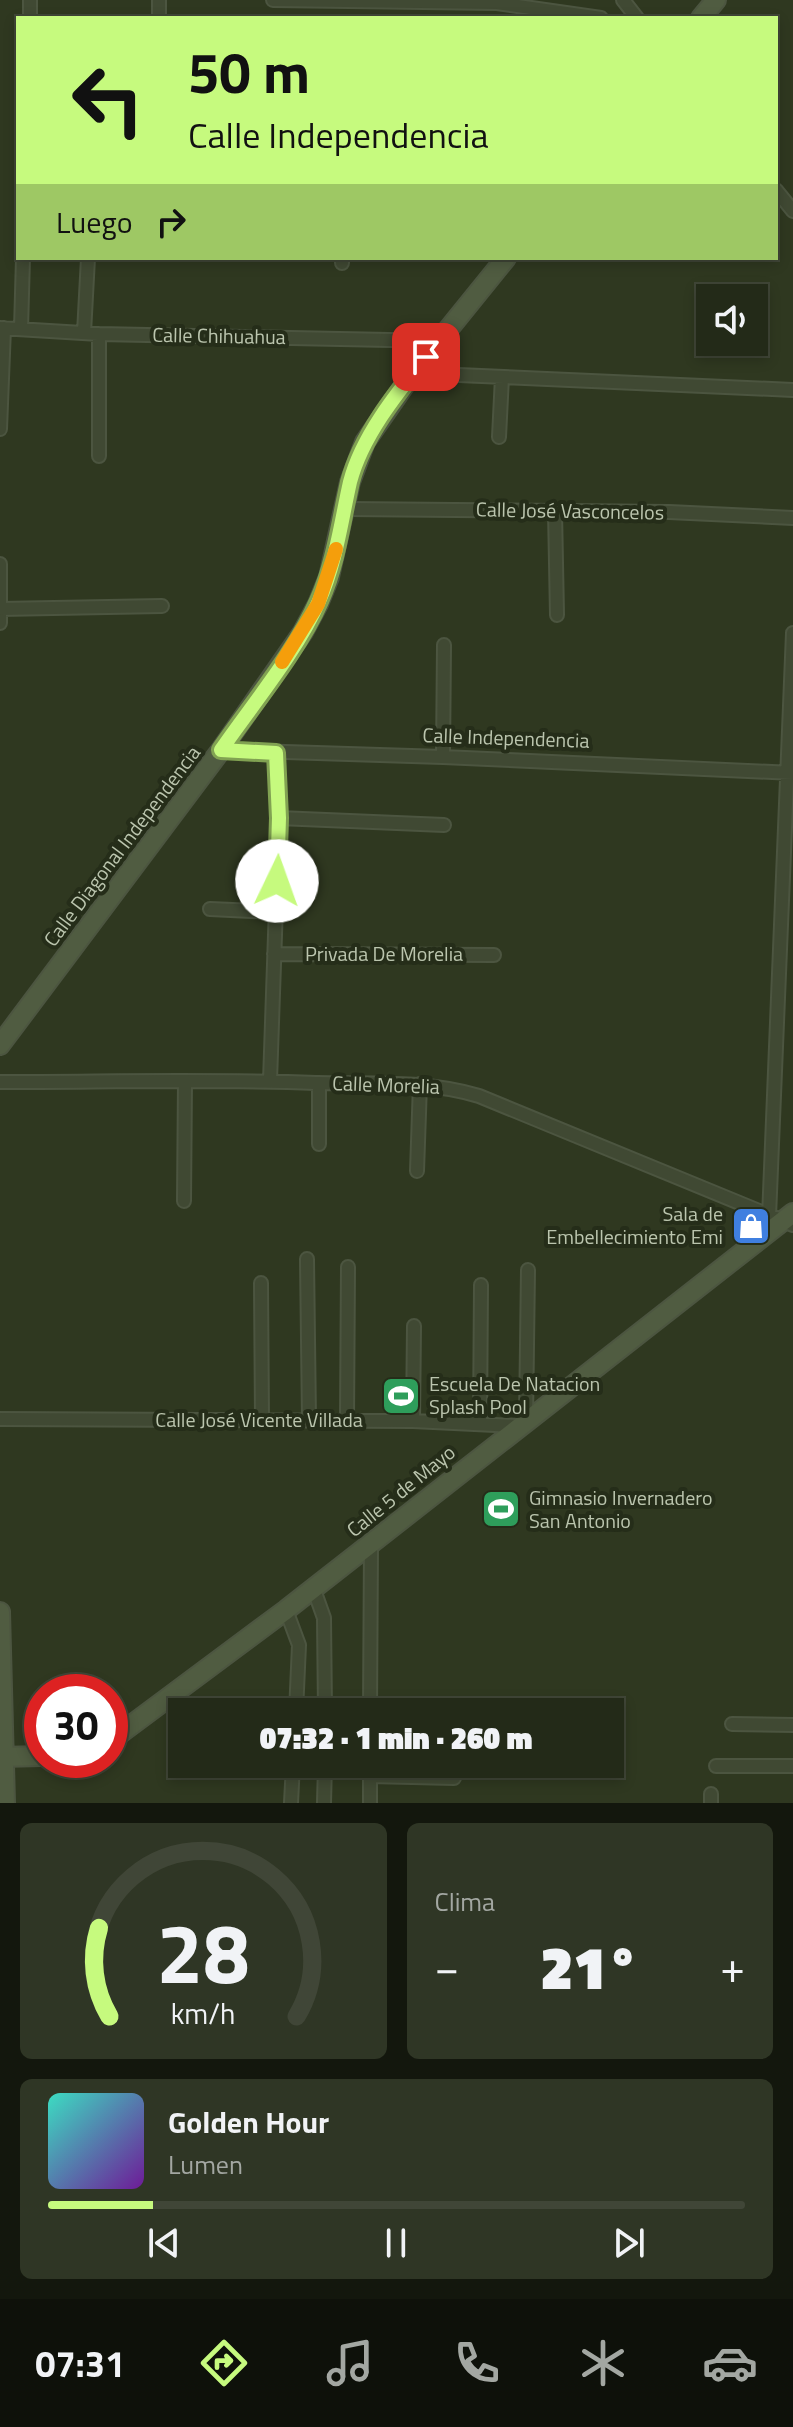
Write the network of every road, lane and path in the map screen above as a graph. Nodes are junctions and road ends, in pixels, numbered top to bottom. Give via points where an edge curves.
1 (273, 0) edge
2 (623, 0) edge
3 (716, 0) edge
4 (587, 16) edge
5 (635, 16) edge
6 (703, 16) edge
7 (778, 192) edge
8 (793, 211) edge
9 (23, 260) edge
10 (88, 260) edge
11 (504, 260) edge
12 (2, 328) edge
13 (21, 329) junction
14 (84, 333) junction
15 (99, 334) junction
16 (439, 341) junction
17 (413, 373) junction
18 (502, 377) junction
19 (793, 390) edge
20 (0, 429) edge
21 (499, 437) dead end
22 (99, 456) dead end
23 (346, 509) junction
24 (555, 511) junction
25 (793, 518) edge
26 (0, 564) edge
27 (0, 599) edge
28 (162, 606) dead end
29 (0, 609) edge
30 (557, 615) dead end
31 (0, 623) edge
32 (793, 633) edge
33 (444, 645) dead end
34 (221, 750) junction
35 (276, 753) junction
36 (443, 757) junction
37 (791, 773) edge
38 (279, 818) junction
39 (444, 825) dead end
40 (210, 909) dead end
41 (275, 912) junction
42 (274, 954) junction
43 (494, 955) dead end
44 (0, 1045) edge
45 (185, 1081) junction
46 (270, 1081) junction
47 (0, 1082) edge
48 (319, 1083) junction
49 (420, 1084) junction
50 (319, 1144) dead end
51 (417, 1171) dead end
52 (184, 1201) dead end
53 (784, 1219) edge
54 (307, 1259) dead end
55 (348, 1267) dead end
56 (528, 1270) dead end
57 (261, 1283) dead end
58 (481, 1285) dead end
59 (414, 1326) dead end
60 (0, 1419) edge
61 (262, 1420) junction
62 (309, 1420) junction
63 (347, 1421) junction
64 (413, 1421) junction
65 (522, 1423) junction
66 (480, 1424) junction
67 (371, 1544) junction
68 (313, 1587) junction
69 (286, 1610) junction
70 (0, 1612) edge
71 (297, 1698) edge
72 (325, 1698) edge
73 (370, 1698) edge
74 (732, 1724) dead end
75 (793, 1725) edge
76 (128, 1728) edge
77 (24, 1756) edge
78 (2, 1757) edge
79 (716, 1766) dead end
80 (793, 1766) edge
81 (292, 1778) edge
82 (325, 1778) edge
83 (370, 1778) edge
84 (5, 1803) edge
85 (291, 1803) edge
86 (324, 1803) edge
87 (370, 1803) edge

1 - 4 street via 353,8 497,3
2 - 5 street
3 - 6 main road
7 - 8 street
9 - 13 street
10 - 14 street
11 - 16 main road, Calle Diagonal Independencia
12 - 13 street, Calle Chihuahua
12 - 20 street
13 - 14 street, Calle Chihuahua
14 - 15 street, Calle Chihuahua
15 - 16 street, Calle Chihuahua
15 - 22 street
16 - 17 main road, Calle Diagonal Independencia
17 - 18 street
17 - 23 main road, Calle Diagonal Independencia via 365,442
18 - 19 street
18 - 21 street
23 - 24 street, Calle José Vasconcelos
23 - 34 main road, Calle Diagonal Independencia via 318,604
24 - 25 street, Calle José Vasconcelos
24 - 30 street
26 - 27 street
27 - 29 street
28 - 29 street
29 - 31 street
32 - 37 street
33 - 36 street
34 - 35 street, Calle Independencia
34 - 44 main road, Calle Diagonal Independencia
35 - 36 street, Calle Independencia
35 - 38 street
36 - 37 street, Calle Independencia
37 - 53 street
38 - 39 street
38 - 41 street
40 - 41 street
41 - 42 street
42 - 43 street, Privada De Morelia
42 - 46 street
45 - 46 street, Calle Morelia
45 - 47 street, Calle Morelia
45 - 52 street
46 - 48 street, Calle Morelia
48 - 49 street, Calle Morelia
48 - 50 street
49 - 51 street
49 - 53 street, Calle Morelia via 479,1096
53 - 65 main road, Calle 5 de Mayo
54 - 62 street
55 - 63 street
56 - 65 street
57 - 61 street
58 - 66 street
59 - 64 street
60 - 61 street, Calle José Vicente Villada
61 - 62 street, Calle José Vicente Villada
62 - 63 street, Calle José Vicente Villada
63 - 64 street, Calle José Vicente Villada
64 - 66 street, Calle José Vicente Villada
65 - 66 street, Calle José Vicente Villada
65 - 67 main road, Calle 5 de Mayo
67 - 68 main road, Calle 5 de Mayo
67 - 73 street
68 - 69 main road, Calle 5 de Mayo
68 - 72 street via 324,1618
69 - 71 street via 299,1645
69 - 76 main road, Calle 5 de Mayo
70 - 78 main road
74 - 75 street
77 - 78 main road
78 - 84 main road
79 - 80 street
81 - 85 street
82 - 86 street
83 - 87 street

